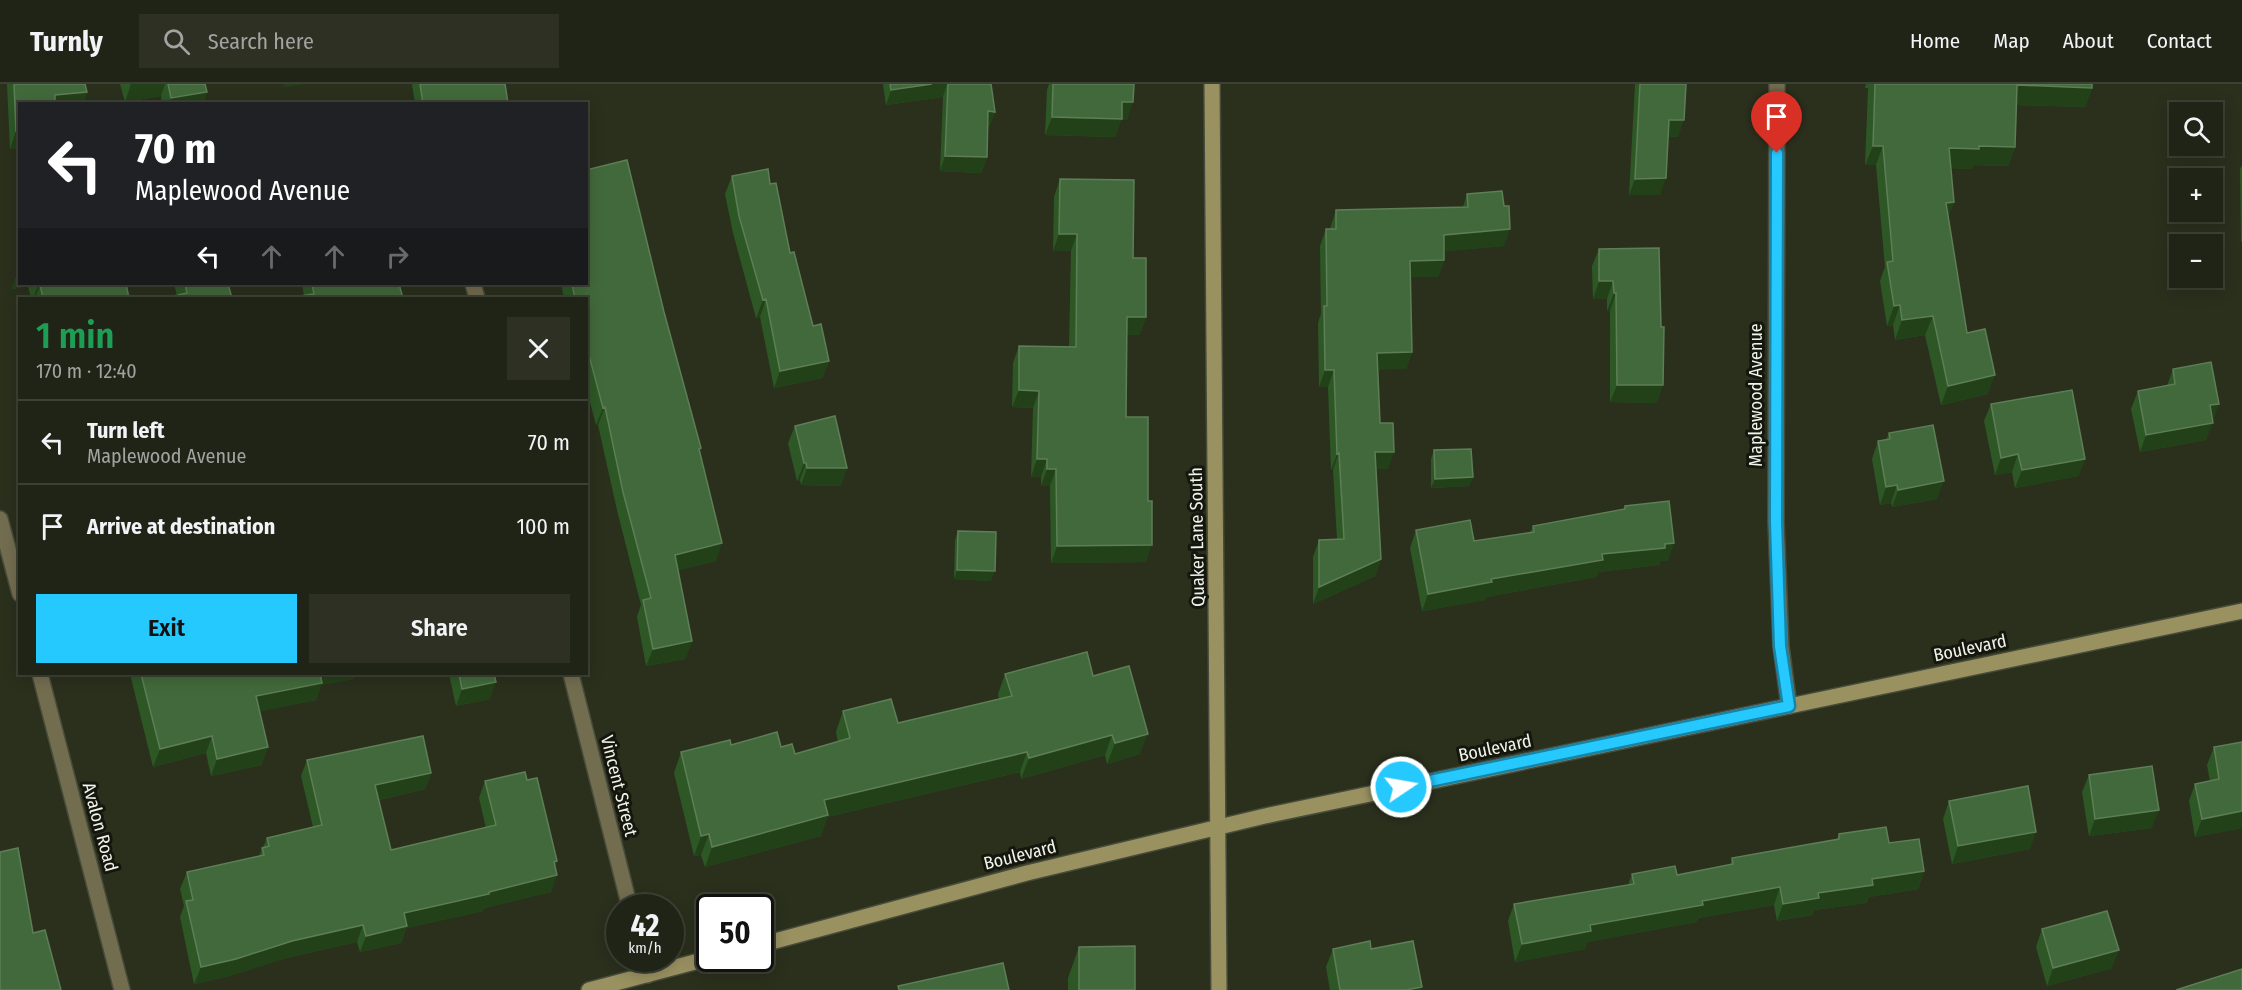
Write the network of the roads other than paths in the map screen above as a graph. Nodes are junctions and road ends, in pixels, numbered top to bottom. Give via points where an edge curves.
1 (1212, 84) edge
2 (1777, 84) edge
3 (0, 519) edge
4 (18, 586) edge
5 (2242, 610) edge
6 (40, 675) edge
7 (571, 675) edge
8 (1789, 706) junction
9 (1218, 827) junction
10 (626, 894) edge
11 (774, 941) edge
12 (696, 962) edge
13 (647, 972) edge
14 (648, 975) junction
15 (122, 990) edge
16 (589, 990) edge
17 (1219, 990) edge

1 - 9 main road, Quaker Lane South
2 - 8 street, Maplewood Avenue via 1776,522 1780,646
3 - 4 street
5 - 8 main road, Boulevard
6 - 15 street, Avalon Road
7 - 10 street, Vincent Street
8 - 9 main road, Boulevard
9 - 11 main road, Boulevard
9 - 17 main road, Quaker Lane South
12 - 14 main road
13 - 14 street
14 - 16 main road

